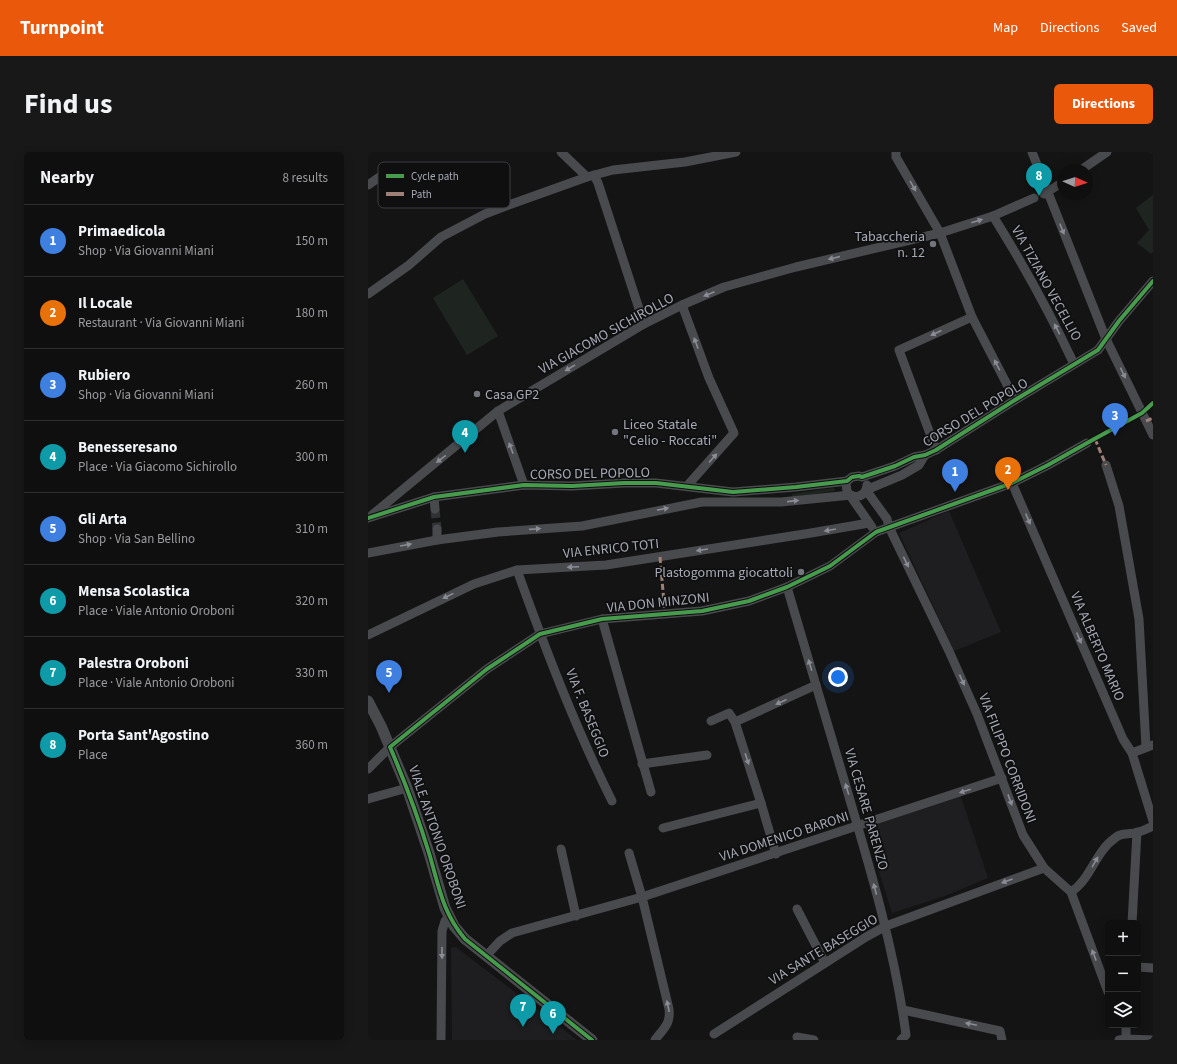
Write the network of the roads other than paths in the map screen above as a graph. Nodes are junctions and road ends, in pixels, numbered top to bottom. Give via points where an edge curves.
1 (561, 152) edge
2 (736, 152) edge
3 (896, 152) edge
4 (1032, 152) edge
5 (1107, 152) edge
6 (1090, 164) edge
7 (590, 176) junction
8 (378, 178) edge
9 (368, 185) edge
10 (1057, 186) edge
11 (1046, 193) junction
12 (1034, 198) dead end
13 (510, 205) edge
14 (502, 208) edge
15 (993, 216) junction
16 (940, 233) junction
17 (1153, 281) edge
18 (368, 294) edge
19 (682, 305) junction
20 (972, 317) junction
21 (644, 324) junction
22 (1106, 339) junction
23 (1074, 364) junction
24 (1015, 400) junction
25 (498, 411) junction
26 (1153, 435) edge
27 (1086, 443) dead end
28 (936, 450) junction
29 (925, 455) junction
30 (1106, 465) dead end
31 (862, 477) junction
32 (847, 481) junction
33 (1012, 483) junction
34 (524, 485) junction
35 (687, 486) junction
36 (866, 490) junction
37 (851, 495) junction
38 (434, 498) junction
39 (435, 509) tunnel mouth
40 (369, 517) edge
41 (869, 523) junction
42 (889, 527) junction
43 (437, 529) tunnel mouth
44 (876, 532) junction
45 (437, 540) junction
46 (368, 553) edge
47 (517, 570) junction
48 (787, 587) junction
49 (602, 619) junction
50 (540, 634) junction
51 (368, 635) edge
52 (816, 686) junction
53 (368, 700) edge
54 (711, 721) dead end
55 (735, 722) junction
56 (1149, 746) edge
57 (390, 747) junction
58 (1132, 753) junction
59 (707, 755) dead end
60 (642, 764) junction
61 (368, 769) edge
62 (1002, 778) junction
63 (407, 788) junction
64 (650, 792) dead end
65 (368, 799) edge
66 (612, 801) dead end
67 (761, 803) junction
68 (1153, 821) edge
69 (858, 827) junction
70 (663, 828) dead end
71 (1137, 832) junction
72 (561, 848) dead end
73 (629, 853) dead end
74 (776, 854) junction
75 (1044, 868) junction
76 (1071, 892) junction
77 (642, 897) junction
78 (797, 909) dead end
79 (449, 916) junction
80 (576, 916) junction
81 (1132, 920) edge
82 (886, 926) junction
83 (486, 956) junction
84 (825, 963) junction
85 (1141, 967) edge
86 (1153, 968) edge
87 (1105, 984) edge
88 (902, 1010) junction
89 (1122, 1028) edge
90 (1126, 1028) edge
91 (714, 1034) dead end
92 (797, 1037) dead end
93 (441, 1040) edge
94 (592, 1040) edge
95 (655, 1040) edge
96 (814, 1040) edge
97 (901, 1040) edge
98 (1002, 1040) edge
99 (1124, 1040) edge
100 (1153, 1040) edge

1 - 7 street
2 - 7 street via 685,162 613,170
3 -> 16 street via 896,157
4 - 11 street
5 - 6 street
7 - 13 street
7 - 21 street via 598,183
8 - 9 street
10 - 11 street
11 -> 22 street
12 - 15 street, VIA GIACOMO SICHIROLLO
14 - 18 street via 441,237 409,265
16 -> 15 street, VIA GIACOMO SICHIROLLO
23 -> 15 street, VIA TIZIANO VECELLIO via 1020,260
16 -> 19 street, VIA GIACOMO SICHIROLLO via 724,287
16 - 20 street
17 - 22 street, CORSO DEL POPOLO
19 - 21 street, VIA GIACOMO SICHIROLLO
35 -> 19 street via 734,433 709,378
24 -> 20 street
20 -> 28 street, CORSO DEL POPOLO via 899,350
21 -> 25 street, VIA GIACOMO SICHIROLLO
22 - 23 street, CORSO DEL POPOLO via 1098,350
22 -> 26 street
23 - 24 street, CORSO DEL POPOLO
24 - 28 street, CORSO DEL POPOLO
34 -> 25 street
25 -> 40 street, VIA GIACOMO SICHIROLLO
27 - 33 street, VIA DON MINZONI
28 - 29 street, CORSO DEL POPOLO
29 - 31 street, CORSO DEL POPOLO
29 - 36 street, CORSO DEL POPOLO via 919,465
30 - 56 street via 1119,506 1139,619
31 - 32 street, CORSO DEL POPOLO via 852,476
31 - 36 street via 867,483
32 - 35 street, CORSO DEL POPOLO via 733,492
32 - 37 street via 847,490
33 - 42 street, VIA DON MINZONI
33 -> 58 street, VIA ALBERTO MARIO via 1123,739
34 - 35 street, CORSO DEL POPOLO via 656,483
34 - 38 street, CORSO DEL POPOLO
36 - 37 street, CORSO DEL POPOLO via 860,496
36 - 42 street, VIA FILIPPO CORRIDONI via 887,518
37 - 41 street
45 -> 37 street, CORSO DEL POPOLO via 498,532 582,526 702,502 781,502
38 - 39 street
38 - 40 street, CORSO DEL POPOLO
41 - 44 street
41 -> 47 street, VIA ENRICO TOTI via 606,565
42 - 44 street, VIA DON MINZONI
42 -> 62 street, VIA FILIPPO CORRIDONI via 978,714
43 - 45 street
44 - 48 street, VIA DON MINZONI via 830,566
46 -> 45 street, CORSO DEL POPOLO
47 - 50 street, VIA F. BASEGGIO
47 -> 51 street, VIA ENRICO TOTI via 474,584
48 - 49 street, VIA DON MINZONI via 749,601 702,611
52 -> 48 street, VIA CESARE PARENZO
49 - 50 street, VIA DON MINZONI
49 - 60 street
50 - 57 street, VIA DON MINZONI via 487,669
50 - 66 street, VIA F. BASEGGIO via 595,768
52 -> 55 street
69 -> 52 street, VIA CESARE PARENZO
53 - 57 street, VIALE ANTONIO OROBONI
54 - 55 street via 729,713
55 -> 67 street
56 - 58 street
57 - 61 street, VIA DON MINZONI
57 - 63 street, VIALE ANTONIO OROBONI
58 - 68 street, VIA ALBERTO MARIO
59 - 60 street
60 - 64 street
62 -> 69 street, VIA DOMENICO BARONI
62 -> 75 street, VIA FILIPPO CORRIDONI via 1023,835
63 - 65 street
63 - 79 street, VIALE ANTONIO OROBONI
67 - 70 street
67 - 74 street
68 - 71 street
69 - 74 street, VIA DOMENICO BARONI
82 -> 69 street, VIA CESARE PARENZO
76 -> 71 street via 1078,888 1100,853 1115,837
71 - 81 street
72 - 80 street
73 - 77 street
74 - 77 street, VIA DOMENICO BARONI
75 - 76 street, VIA FILIPPO CORRIDONI
75 -> 82 street, VIA SANTE BASEGGIO
87 -> 76 street, VIA FILIPPO CORRIDONI
77 - 80 street, VIA DOMENICO BARONI
95 -> 77 street via 670,1017
78 - 84 street
79 - 83 street, VIALE ANTONIO OROBONI via 465,939
79 -> 93 street via 442,931
80 - 83 street, VIA DOMENICO BARONI via 512,933
82 - 84 street, VIA SANTE BASEGGIO
82 - 88 street, VIA CESARE PARENZO
83 - 94 street, VIALE ANTONIO OROBONI
84 - 91 street, VIA SANTE BASEGGIO
85 - 86 street
88 - 97 street, VIA CESARE PARENZO via 906,1035
98 -> 88 street via 1000,1031
89 - 99 street
90 - 99 street
92 - 96 street
99 - 100 street

